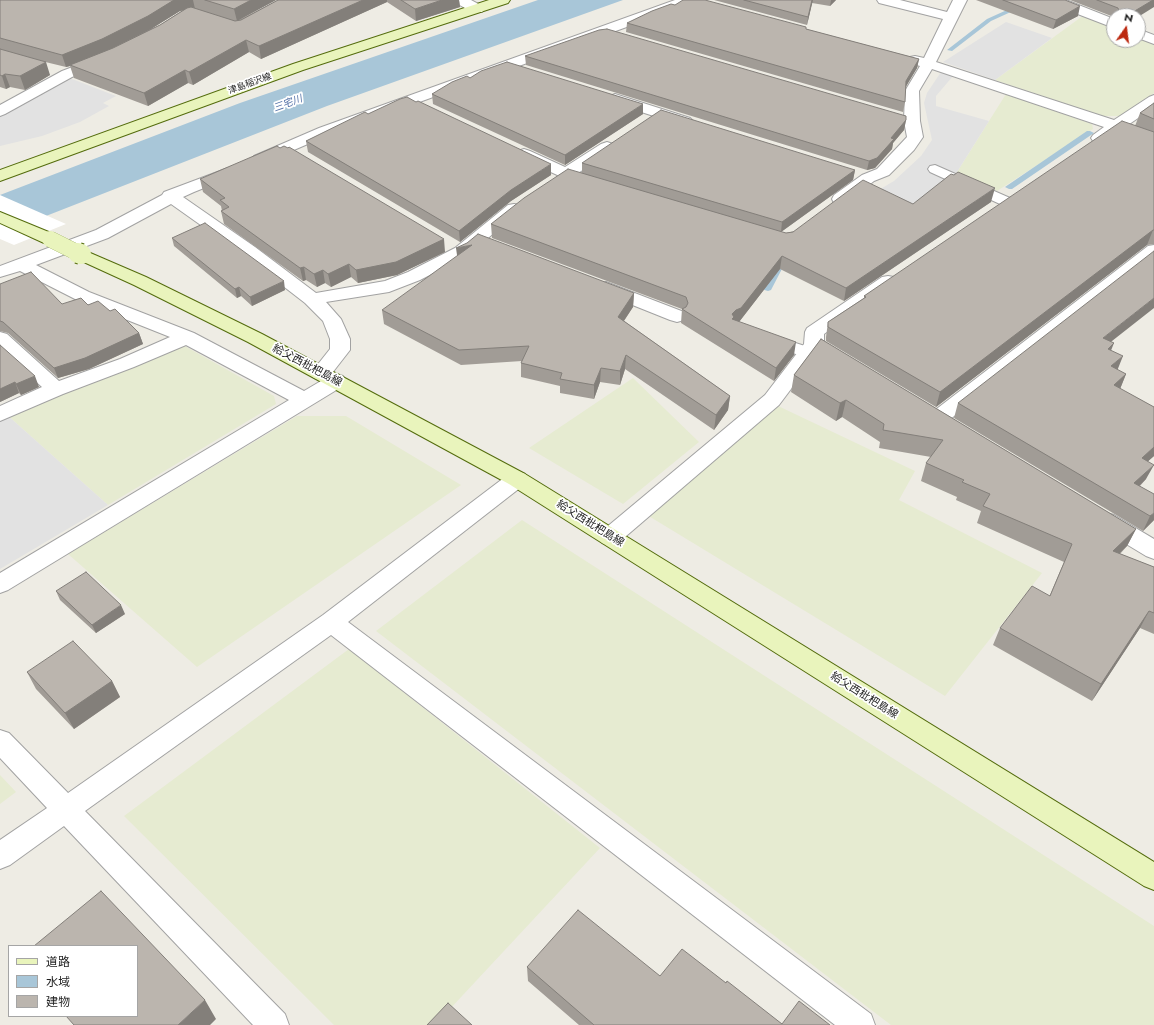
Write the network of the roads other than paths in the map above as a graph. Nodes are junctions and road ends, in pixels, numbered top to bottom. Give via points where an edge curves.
1 (461, 0) edge
2 (503, 0) edge
3 (884, 0) edge
4 (960, 0) edge
5 (1054, 0) edge
6 (694, 1) edge
7 (477, 9) junction
8 (950, 17) junction
9 (1106, 21) edge
10 (602, 31) junction
11 (625, 38) edge
12 (111, 56) edge
13 (905, 58) edge
14 (928, 64) junction
15 (506, 65) junction
16 (45, 68) edge
17 (529, 72) edge
18 (67, 74) junction
19 (604, 96) edge
20 (409, 100) junction
21 (1154, 100) edge
22 (430, 110) edge
23 (0, 111) edge
24 (658, 113) junction
25 (897, 117) edge
26 (912, 121) junction
27 (644, 122) edge
28 (1116, 126) junction
29 (702, 127) edge
30 (618, 139) edge
31 (1154, 142) edge
32 (509, 147) edge
33 (1084, 148) edge
34 (935, 169) dead end
35 (566, 174) junction
36 (0, 176) edge
37 (588, 181) edge
38 (548, 186) edge
39 (170, 196) junction
40 (530, 198) edge
41 (1005, 201) edge
42 (827, 208) edge
43 (0, 217) edge
44 (1154, 250) edge
45 (21, 264) junction
46 (0, 272) edge
47 (900, 273) edge
48 (588, 282) edge
49 (312, 299) junction
50 (677, 316) dead end
51 (755, 334) edge
52 (187, 337) junction
53 (0, 338) edge
54 (816, 350) junction
55 (328, 377) junction
56 (56, 389) junction
57 (305, 400) junction
58 (0, 414) edge
59 (958, 432) edge
60 (517, 479) junction
61 (1086, 509) edge
62 (610, 537) junction
63 (1152, 545) edge
64 (0, 584) edge
65 (331, 622) junction
66 (0, 741) edge
67 (66, 809) junction
68 (0, 856) edge
69 (1154, 877) edge
70 (274, 1025) edge
71 (860, 1025) edge

1 - 7 street
2 - 7 main road, 津島稲沢線
3 - 8 street
4 - 8 street
5 - 9 street
6 - 10 street
7 - 36 main road, 津島稲沢線 via 291,70
8 - 14 street
10 - 11 street
10 - 15 street
12 - 18 street
13 - 14 street
14 - 26 street via 912,91
14 - 28 street
15 - 17 street
15 - 20 street
16 - 18 street
18 - 23 street
19 - 24 street
20 - 22 street
20 - 39 street via 325,131 292,152
21 - 28 street
24 - 27 street
24 - 29 street
25 - 26 street
26 - 42 street via 914,137 908,147 883,172 860,176
28 - 31 street
28 - 33 street
30 - 35 street
32 - 35 street
34 - 41 lane
35 - 37 street
35 - 38 street
39 - 45 street via 102,234
39 - 49 street
40 - 49 street via 485,242 454,248 414,276 389,286
43 - 55 main road, 給父西枇杷島線, bridge via 140,281
44 - 59 street via 931,416
45 - 46 street
45 - 52 street via 83,296
47 - 54 street via 814,332
48 - 50 street
49 - 55 street via 332,319 340,339 340,350
51 - 54 lane
52 - 56 street via 127,363
52 - 57 street
53 - 56 street
54 - 62 street via 772,400
55 - 57 street
55 - 60 main road, 給父西枇杷島線
56 - 58 street
57 - 64 street
60 - 62 main road, 給父西枇杷島線
60 - 65 street
61 - 63 street
62 - 69 main road, 給父西枇杷島線
65 - 67 street
65 - 71 street
66 - 67 street
67 - 68 street
67 - 70 street

